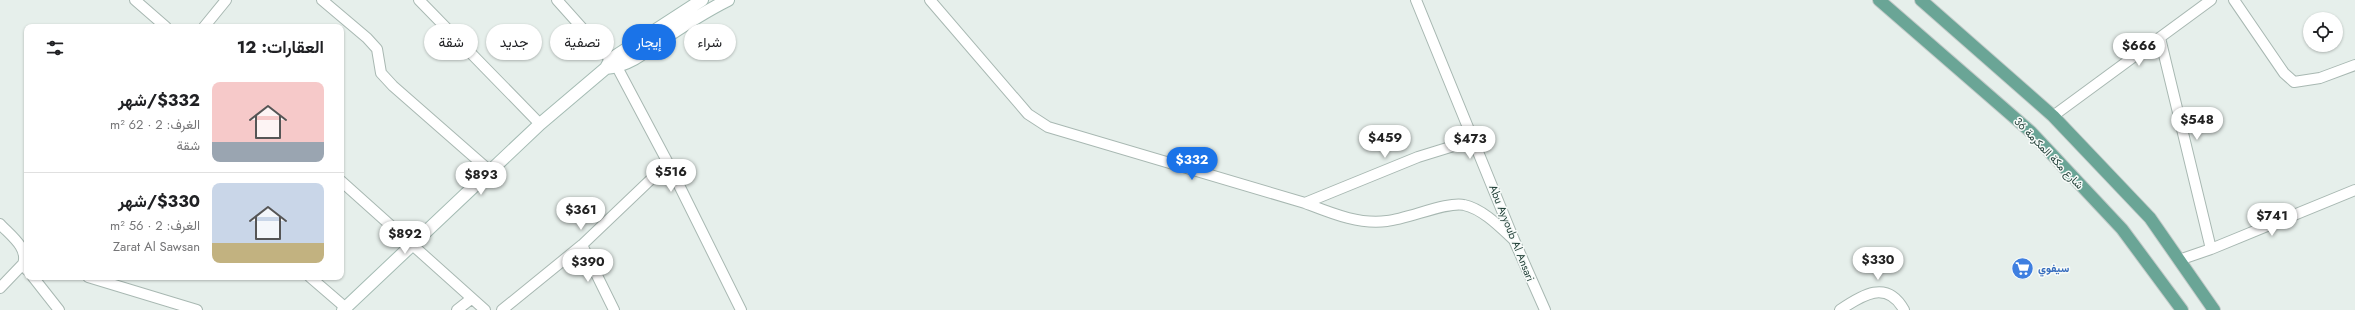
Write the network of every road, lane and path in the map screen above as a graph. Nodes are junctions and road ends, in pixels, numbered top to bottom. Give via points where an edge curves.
1 (135, 0) edge
2 (226, 0) edge
3 (322, 0) edge
4 (419, 0) edge
5 (557, 0) edge
6 (702, 0) edge
7 (728, 0) edge
8 (930, 0) edge
9 (1416, 0) edge
10 (1879, 0) edge
11 (1921, 0) edge
12 (2211, 0) edge
13 (2234, 0) edge
14 (712, 4) edge
15 (163, 24) edge
16 (206, 24) edge
17 (2160, 38) junction
18 (612, 65) junction
19 (2355, 65) edge
20 (2053, 116) junction
21 (540, 124) junction
22 (1473, 140) junction
23 (668, 163) junction
24 (490, 171) junction
25 (344, 184) edge
26 (2355, 190) edge
27 (1305, 203) junction
28 (0, 224) edge
29 (1514, 240) junction
30 (410, 245) junction
31 (582, 246) junction
32 (2212, 249) junction
33 (24, 257) edge
34 (24, 259) edge
35 (2179, 260) junction
36 (35, 280) edge
37 (109, 280) edge
38 (313, 280) edge
39 (0, 288) edge
40 (471, 299) junction
41 (345, 309) edge
42 (59, 310) edge
43 (197, 310) edge
44 (457, 310) edge
45 (485, 310) edge
46 (502, 310) edge
47 (614, 310) edge
48 (741, 310) edge
49 (1545, 310) edge
50 (1840, 310) edge
51 (1904, 310) edge
52 (2182, 310) edge
53 (2214, 310) edge

1 - 15 street
2 - 16 street
3 - 24 street via 367,38 376,49 381,73 393,86
4 - 21 street
5 - 18 street
6 - 18 street
7 - 14 street
8 - 27 street via 1028,114 1048,127
9 - 22 street, Abu Ayyoub Al Ansari
10 - 52 main road, شارع مكة المكرمة 36 via 2031,132 2122,229
11 - 20 main road
12 - 17 street
13 - 19 street via 2284,73 2294,82 2320,78
14 - 18 street via 647,52
17 - 20 street
17 - 32 street
18 - 21 street
18 - 23 street
20 - 35 main road via 2150,218
21 - 24 street
22 - 27 street via 1418,157
22 - 29 street, Abu Ayyoub Al Ansari
23 - 31 street
23 - 48 street
24 - 30 street
25 - 30 street
26 - 32 street
27 - 29 street via 1360,221 1386,222 1463,205 1487,218
28 - 33 street
29 - 49 street, Abu Ayyoub Al Ansari
30 - 40 street
30 - 41 street
31 - 46 street
31 - 47 street
32 - 35 street
34 - 39 street
35 - 53 main road
36 - 42 street
37 - 43 street
38 - 41 street
40 - 44 street
40 - 45 street
50 - 51 street via 1860,296 1879,292 1899,300

